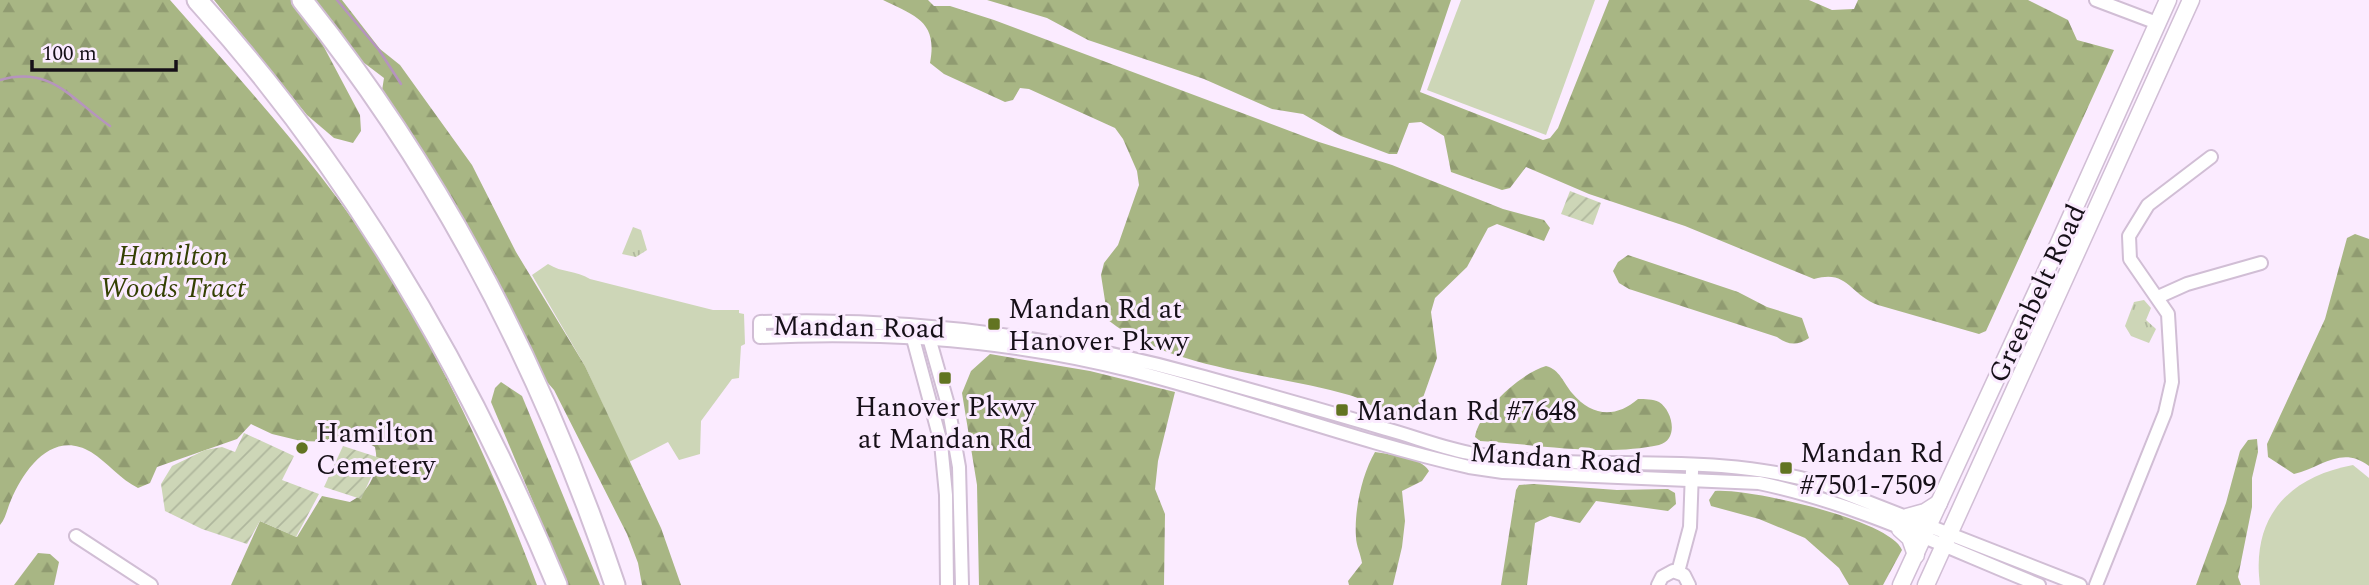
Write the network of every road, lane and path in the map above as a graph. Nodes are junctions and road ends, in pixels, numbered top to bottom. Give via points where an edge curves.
1 (197, 0) edge
2 (302, 0) edge
3 (2096, 0) edge
4 (2168, 0) edge
5 (2192, 0) edge
6 (2157, 23) junction
7 (2210, 157) dead end
8 (2261, 264) dead end
9 (2158, 297) junction
10 (909, 324) junction
11 (925, 325) junction
12 (913, 338) junction
13 (929, 339) junction
14 (1692, 464) junction
15 (1692, 478) junction
16 (1939, 503) junction
17 (1904, 523) junction
18 (1926, 532) junction
19 (76, 536) dead end
20 (1948, 540) junction
21 (1916, 555) junction
22 (1678, 572) junction
23 (151, 585) edge
24 (557, 585) edge
25 (615, 585) edge
26 (947, 585) edge
27 (962, 585) edge
28 (1658, 585) edge
29 (1689, 585) edge
30 (1901, 585) edge
31 (1926, 585) edge
32 (2039, 585) edge
33 (2080, 585) edge
34 (2096, 585) edge

1 - 24 highway via 316,146 392,257 489,432
2 - 25 highway via 380,103 474,256 551,416
3 - 6 street
4 - 6 main road, Greenbelt Road
5 - 20 main road, Greenbelt Road
6 - 16 main road, Greenbelt Road
7 - 9 street via 2148,205 2129,236 2130,259
8 - 9 street via 2187,284
9 - 34 street via 2171,331 2169,403
10 - 11 street, Mandan Road
10 - 12 street
10 - 12 street, Mandan Road via 760,322 760,337
11 - 13 street
11 - 14 street, Mandan Road via 1016,335 1120,355 1472,454
12 - 13 street, Mandan Road
12 - 26 street via 941,443
13 - 15 street, Mandan Road via 1014,348 1117,368 1469,467
13 - 27 street via 948,404 959,467
14 - 15 street
14 - 17 street, Mandan Road via 1803,478
15 - 17 street, Mandan Road via 1743,481 1799,492
15 - 22 street via 1690,527
16 - 17 main road
16 - 18 main road, Greenbelt Road
17 - 18 street, Mandan Road
17 - 21 main road
18 - 20 street, Mandan Road
18 - 21 main road, Greenbelt Road
19 - 23 street
20 - 31 main road, Greenbelt Road
20 - 32 street, Mandan Road
20 - 33 street, Mandan Road
21 - 30 main road, Greenbelt Road
22 - 28 street via 1666,573
22 - 29 street

